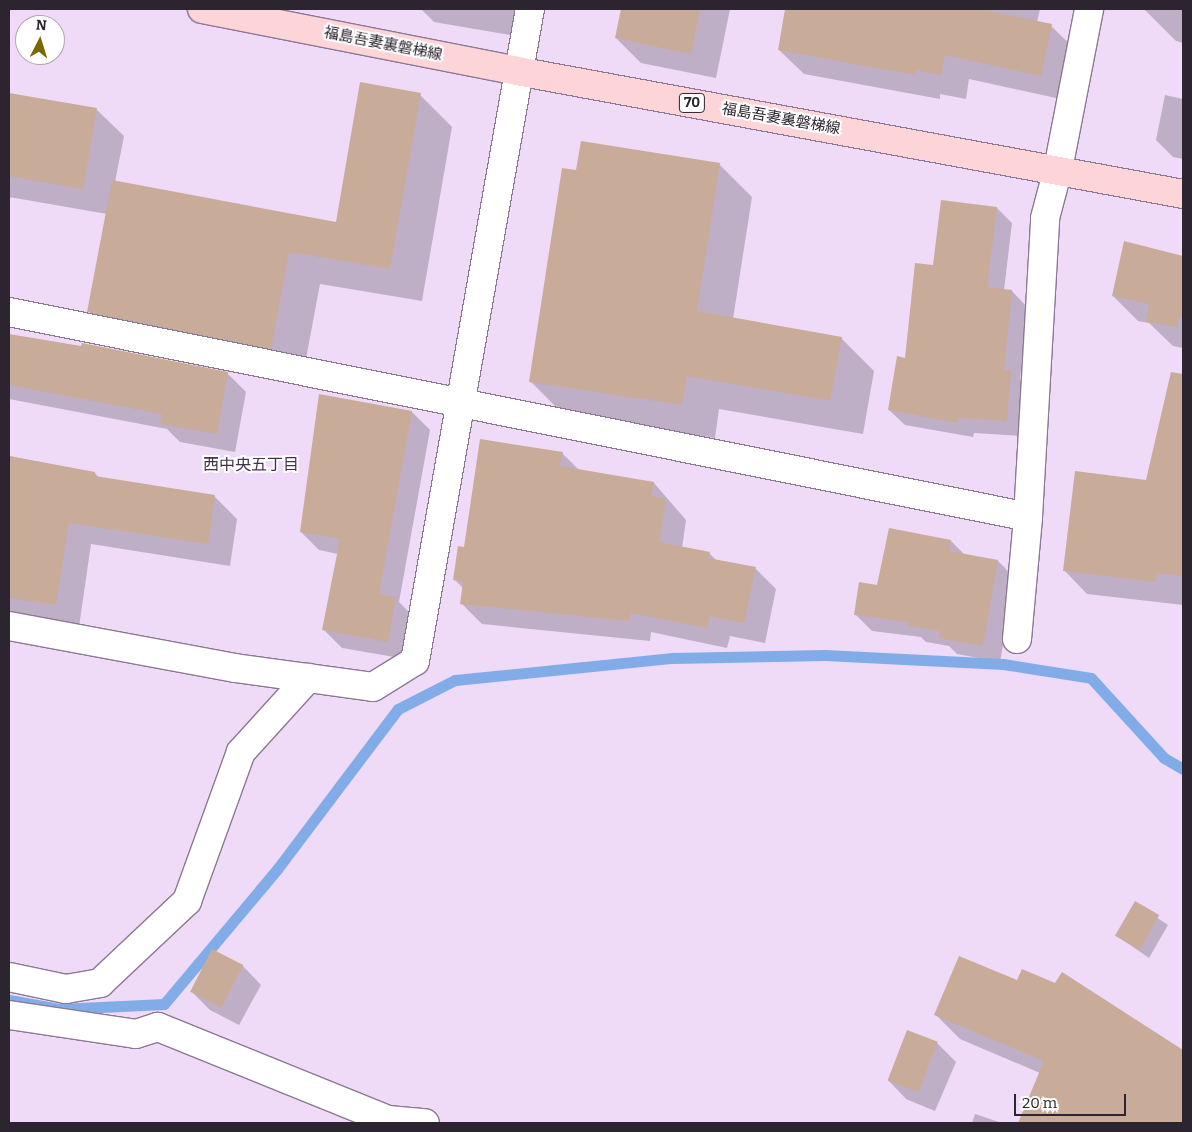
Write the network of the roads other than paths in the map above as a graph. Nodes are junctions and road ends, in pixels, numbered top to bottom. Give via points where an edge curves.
1 (202, 9) edge
2 (530, 9) edge
3 (1089, 9) edge
4 (517, 71) junction
5 (1058, 169) junction
6 (1183, 194) edge
7 (9, 312) edge
8 (461, 404) junction
9 (1028, 517) junction
10 (9, 626) edge
11 (1017, 639) dead end
12 (308, 678) junction
13 (9, 978) edge
14 (9, 1015) edge
15 (425, 1123) edge

1 - 4 main road, 福島吾妻裏磐梯線 / 70
2 - 4 street
3 - 5 street
4 - 5 main road, 福島吾妻裏磐梯線 / 70
4 - 8 street
5 - 6 main road, 福島吾妻裏磐梯線 / 70
5 - 9 street via 1045,218
7 - 8 street
8 - 9 street
8 - 12 street via 415,661 373,687
9 - 11 street
10 - 12 street via 235,668
12 - 13 street via 241,752 187,901 100,983 66,989
14 - 15 street via 136,1034 158,1027 388,1120

